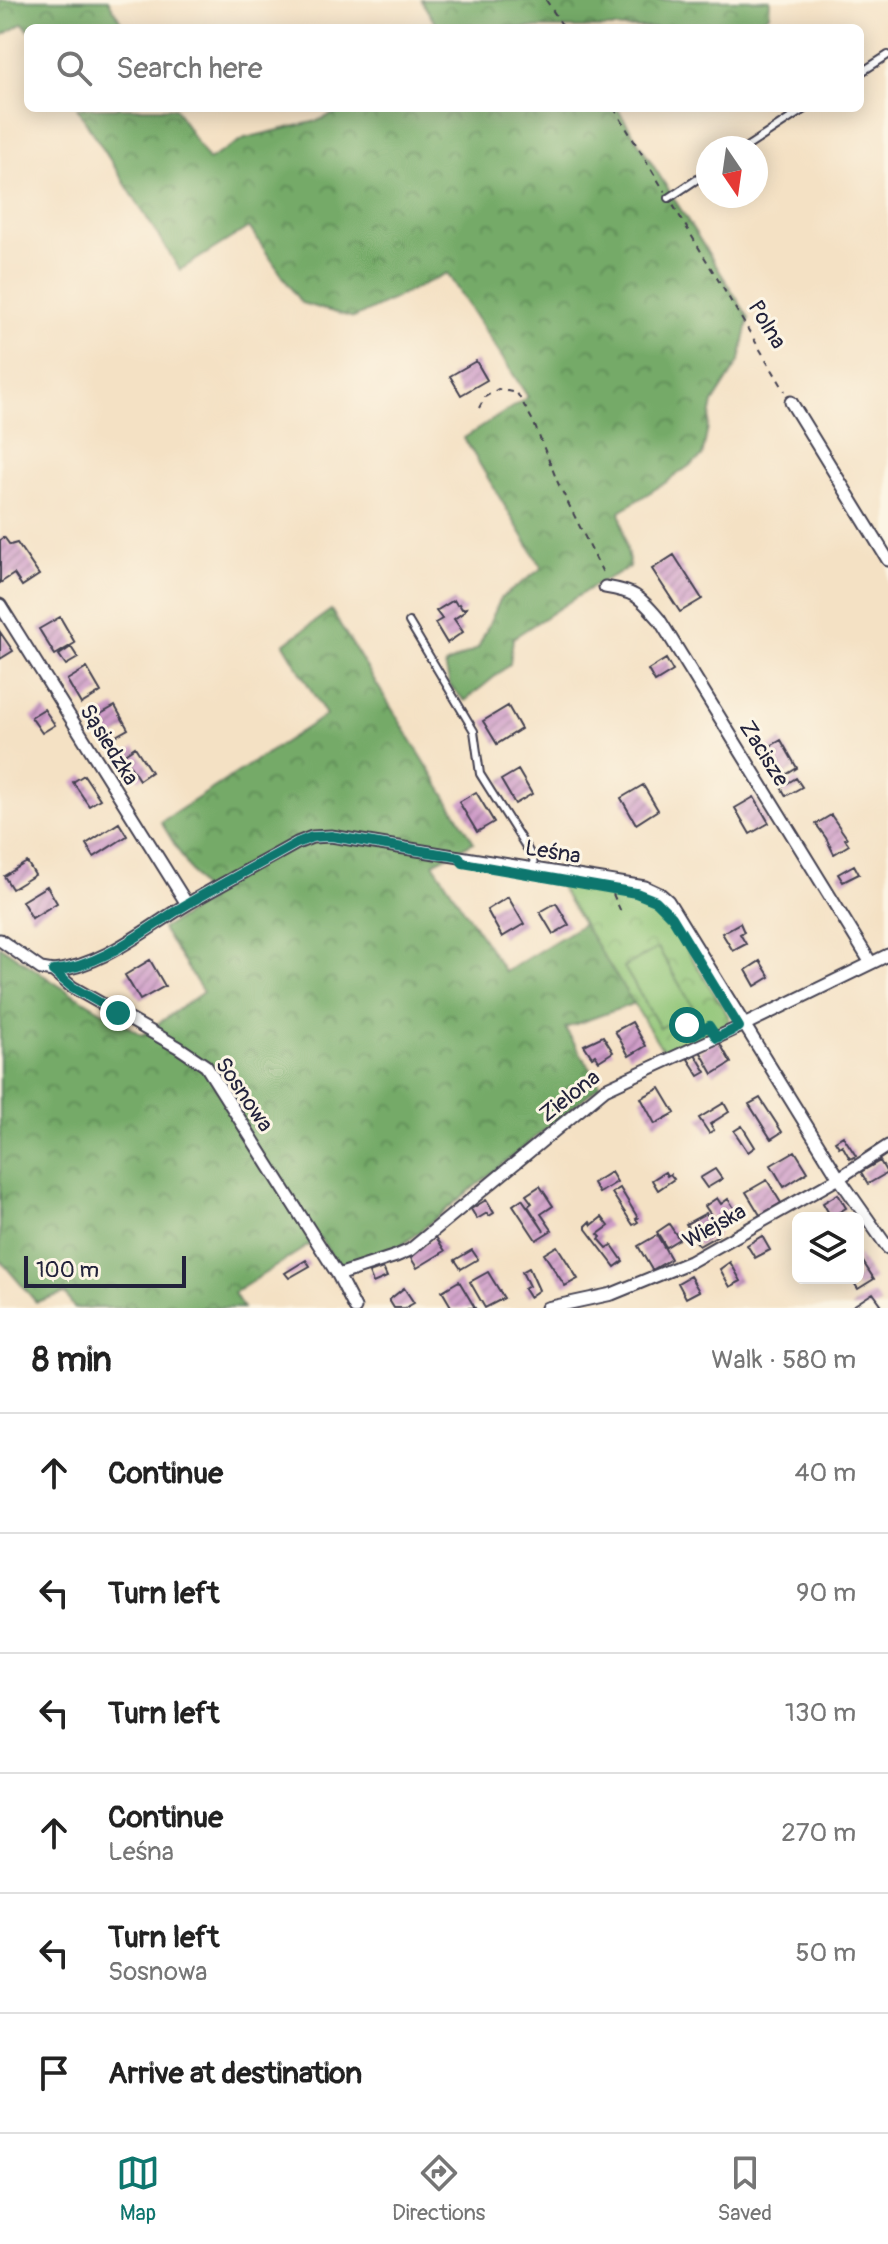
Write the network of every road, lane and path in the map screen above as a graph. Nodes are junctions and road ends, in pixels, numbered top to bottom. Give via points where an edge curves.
1 (546, 0) edge
2 (561, 24) edge
3 (888, 55) edge
4 (864, 70) edge
5 (616, 112) edge
6 (800, 112) edge
7 (763, 136) edge
8 (696, 180) edge
9 (669, 198) junction
10 (791, 402) joint
11 (479, 408) dead end
12 (888, 560) edge
13 (608, 588) joint
14 (0, 605) edge
15 (409, 622) dead end
16 (534, 868) junction
17 (615, 881) junction
18 (187, 904) junction
19 (621, 912) dead end
20 (0, 940) edge
21 (888, 955) edge
22 (871, 963) junction
23 (53, 971) junction
24 (687, 1025) dead end
25 (744, 1025) junction
26 (717, 1038) junction
27 (888, 1146) edge
28 (839, 1178) junction
29 (888, 1248) edge
30 (338, 1275) junction
31 (355, 1308) edge
32 (547, 1308) edge

1 - 2 path
3 - 4 lane
5 - 9 path, Polna
6 - 7 lane
8 - 9 lane
9 - 10 path, Polna
10 - 12 street
11 - 13 path via 498,389 517,393
13 - 22 street, Zacisze via 639,597 659,619
14 - 18 street, Sąsiedzka
15 - 16 lane via 474,731 480,774 533,858
16 - 17 street, Leśna via 552,877
16 - 18 street, Leśna via 312,837
17 - 19 path via 613,893
17 - 25 street, Leśna via 645,887 668,901
18 - 23 street, Leśna via 99,958
20 - 23 street, Sosnowa via 41,969
21 - 22 street, Zielona
22 - 25 street, Zielona
23 - 30 street, Sosnowa via 206,1066
24 - 26 path via 693,1035 709,1026
25 - 26 street, Zielona
25 - 28 street, Leśna
26 - 30 street, Zielona via 605,1089 410,1250
27 - 28 street, Wiejska
28 - 29 street, Leśna
28 - 32 street, Wiejska via 690,1262 612,1294
30 - 31 street, Sosnowa

